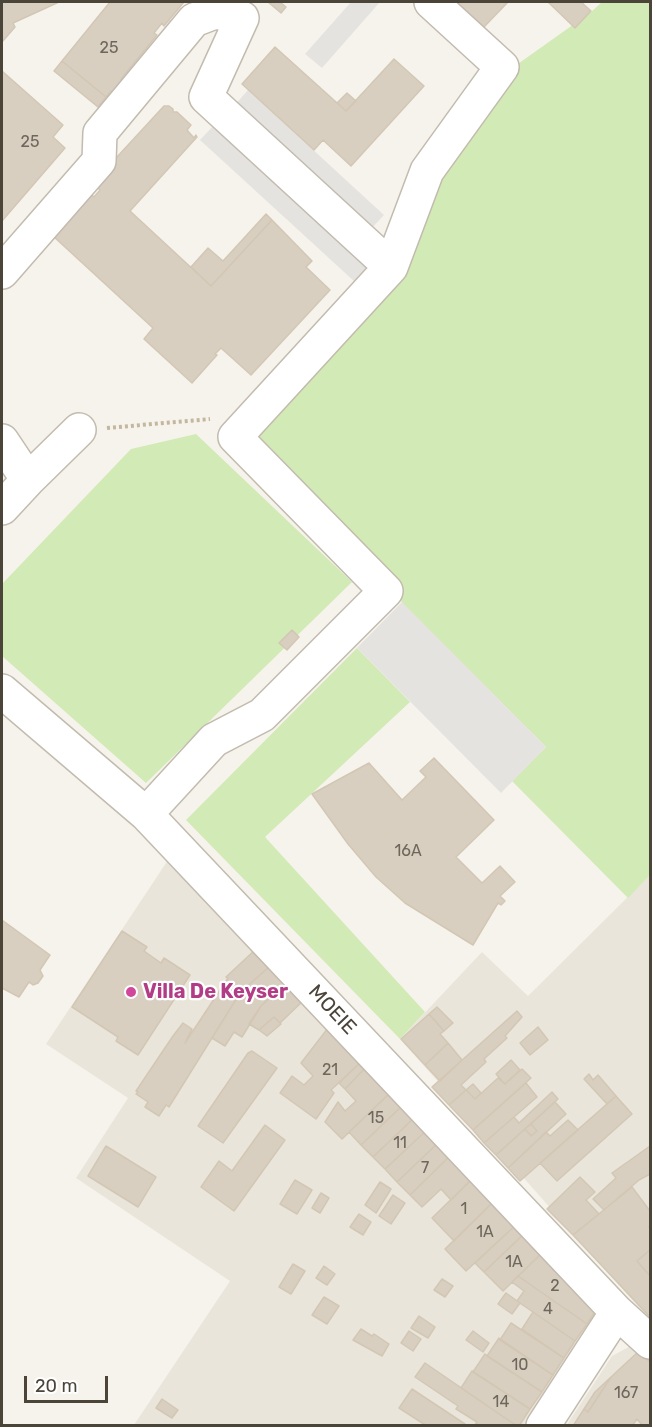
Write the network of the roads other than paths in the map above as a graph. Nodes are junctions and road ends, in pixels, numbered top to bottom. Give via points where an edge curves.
1 (432, 2) edge
2 (391, 267) junction
3 (2, 272) edge
4 (79, 430) road end
5 (2, 441) edge
6 (28, 480) junction
7 (2, 508) edge
8 (2, 691) edge
9 (146, 814) junction
10 (618, 1312) junction
11 (651, 1342) edge
12 (543, 1425) edge

1 - 2 street via 501,67 427,171
2 - 3 street via 206,97 242,18 215,12 194,20 100,133 99,161
2 - 9 street via 235,437 386,591 262,715 214,740
4 - 6 street
5 - 6 street
6 - 7 street
8 - 9 street, MOEIE
9 - 10 street, MOEIE
10 - 11 street, MOEIE
10 - 12 street

